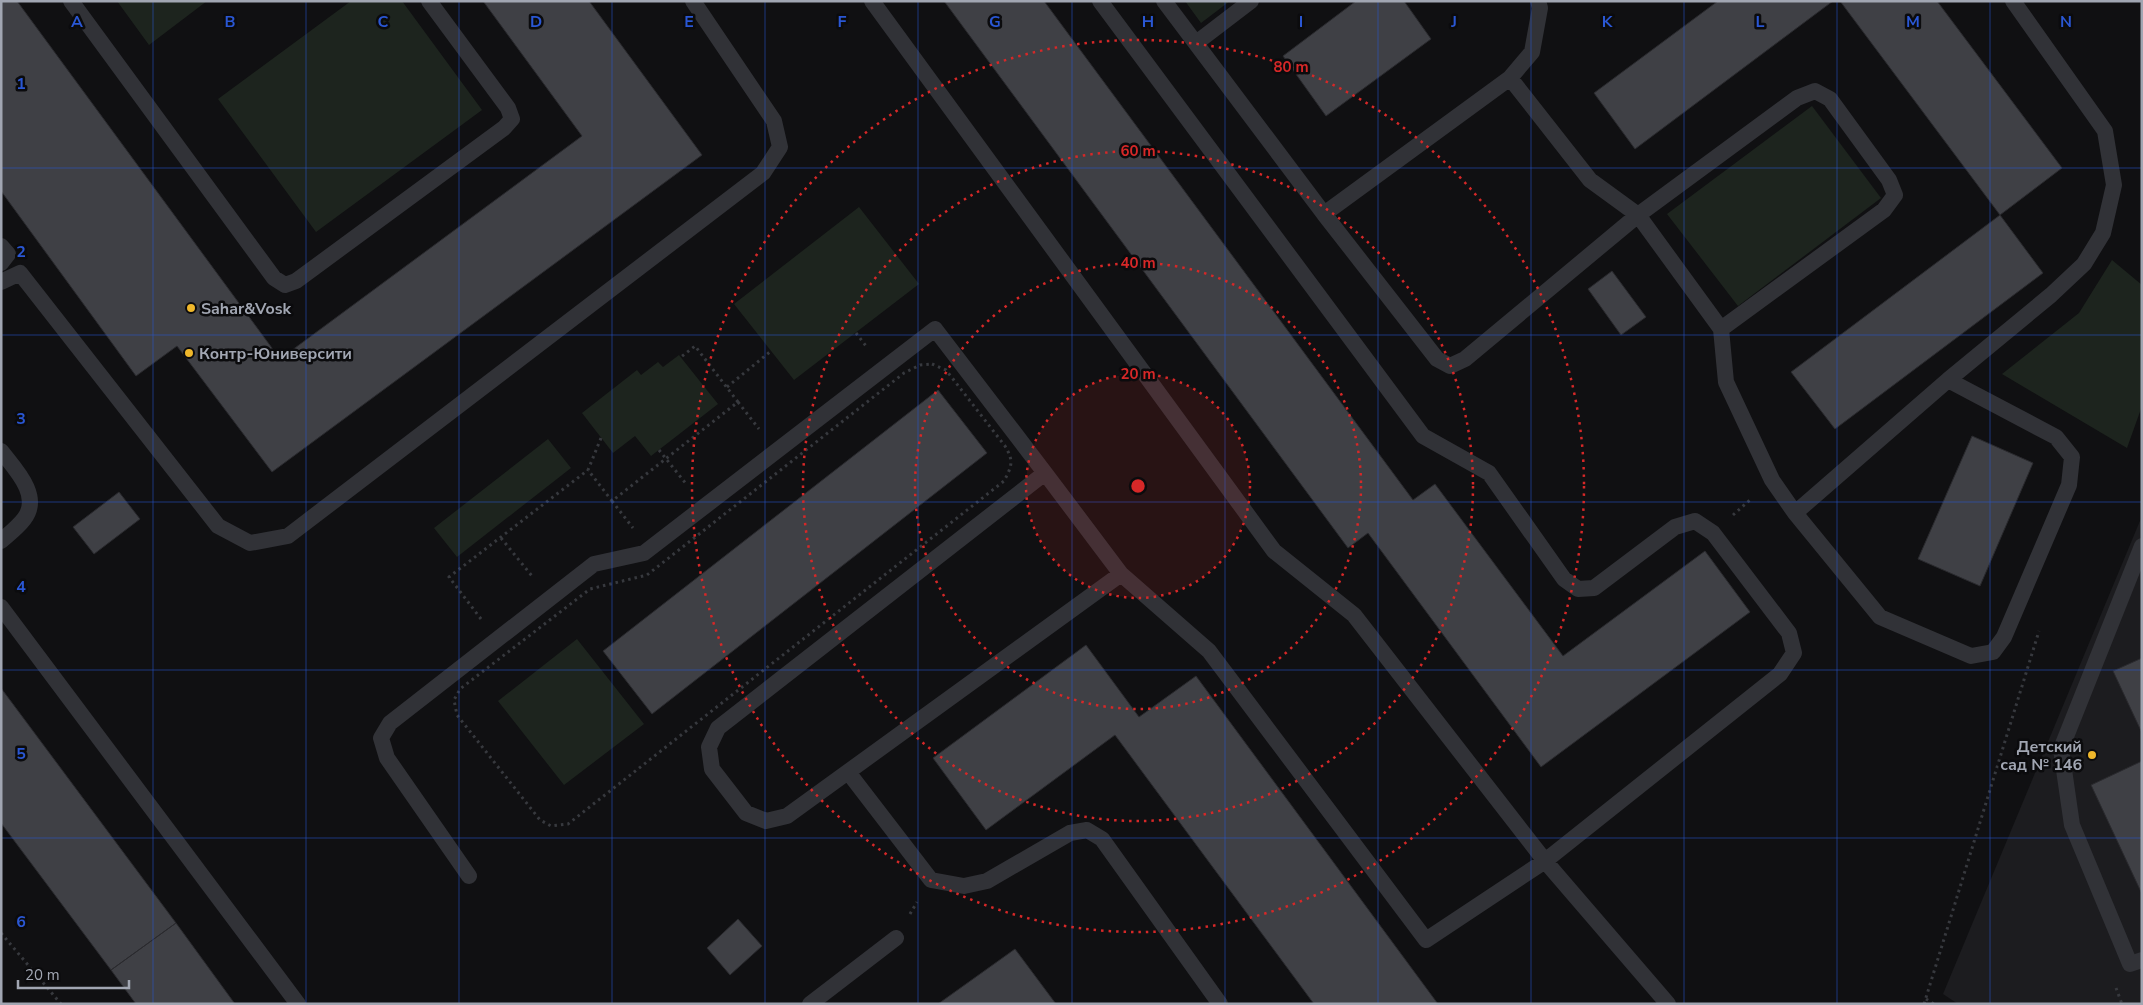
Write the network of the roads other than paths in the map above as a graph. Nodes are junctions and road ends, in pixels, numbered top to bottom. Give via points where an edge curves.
1 (70, 1) edge
2 (429, 1) edge
3 (693, 1) edge
4 (872, 1) edge
5 (1100, 1) edge
6 (1164, 1) edge
7 (1251, 1) edge
8 (1538, 1) edge
9 (2014, 1) edge
10 (1196, 43) junction
11 (1510, 78) junction
12 (1324, 214) junction
13 (1638, 215) junction
14 (1, 246) edge
15 (1, 263) edge
16 (1, 282) edge
17 (1720, 329) junction
18 (1948, 380) junction
19 (1, 451) edge
20 (1046, 473) junction
21 (1795, 513) junction
22 (1, 541) edge
23 (2142, 546) edge
24 (1121, 574) junction
25 (1, 607) edge
26 (848, 772) junction
27 (1545, 861) junction
28 (469, 876) dead end
29 (896, 938) road end
30 (2142, 960) edge
31 (298, 1004) edge
32 (810, 1004) edge
33 (1220, 1004) edge
34 (1668, 1004) edge

1 - 2 lane via 274,278 285,285 296,281 512,119 508,108
3 - 16 lane via 774,121 780,147 763,173 288,536 250,543 218,526 20,273
4 - 27 lane via 1274,551 1354,615
5 - 27 lane via 1423,436 1489,473 1564,579 1578,589 1594,588 1675,528 1695,521 1713,533 1789,633 1794,653 1780,674
6 - 10 lane
7 - 10 lane
8 - 11 lane via 1540,8 1532,52
9 - 18 lane via 2105,131 2114,185 2103,233 2084,264
10 - 12 lane
11 - 12 lane
11 - 13 lane via 1590,180
12 - 13 lane via 1437,359 1450,366 1465,359
13 - 17 lane
13 - 17 lane via 1797,98 1815,91 1830,99 1889,180 1895,195 1884,210
14 - 15 lane via 8,254
17 - 21 lane via 1726,382 1772,480
18 - 21 lane
18 - 21 lane via 2056,437 2072,457 2069,485 2004,637 1993,652 1971,656 1880,617
19 - 22 lane via 25,482 31,499 25,518
20 - 24 lane
20 - 26 lane via 718,728 709,747 712,769 746,812 766,821 787,816
20 - 28 lane via 935,329 644,553 594,564 390,723 381,738 387,758
23 - 30 lane via 2061,750 2072,825 2130,964
24 - 26 lane
24 - 27 lane via 1209,651 1426,940
25 - 31 lane
26 - 33 lane via 931,880 964,886 987,881 1070,832 1087,830 1102,839
27 - 34 lane
29 - 32 lane

